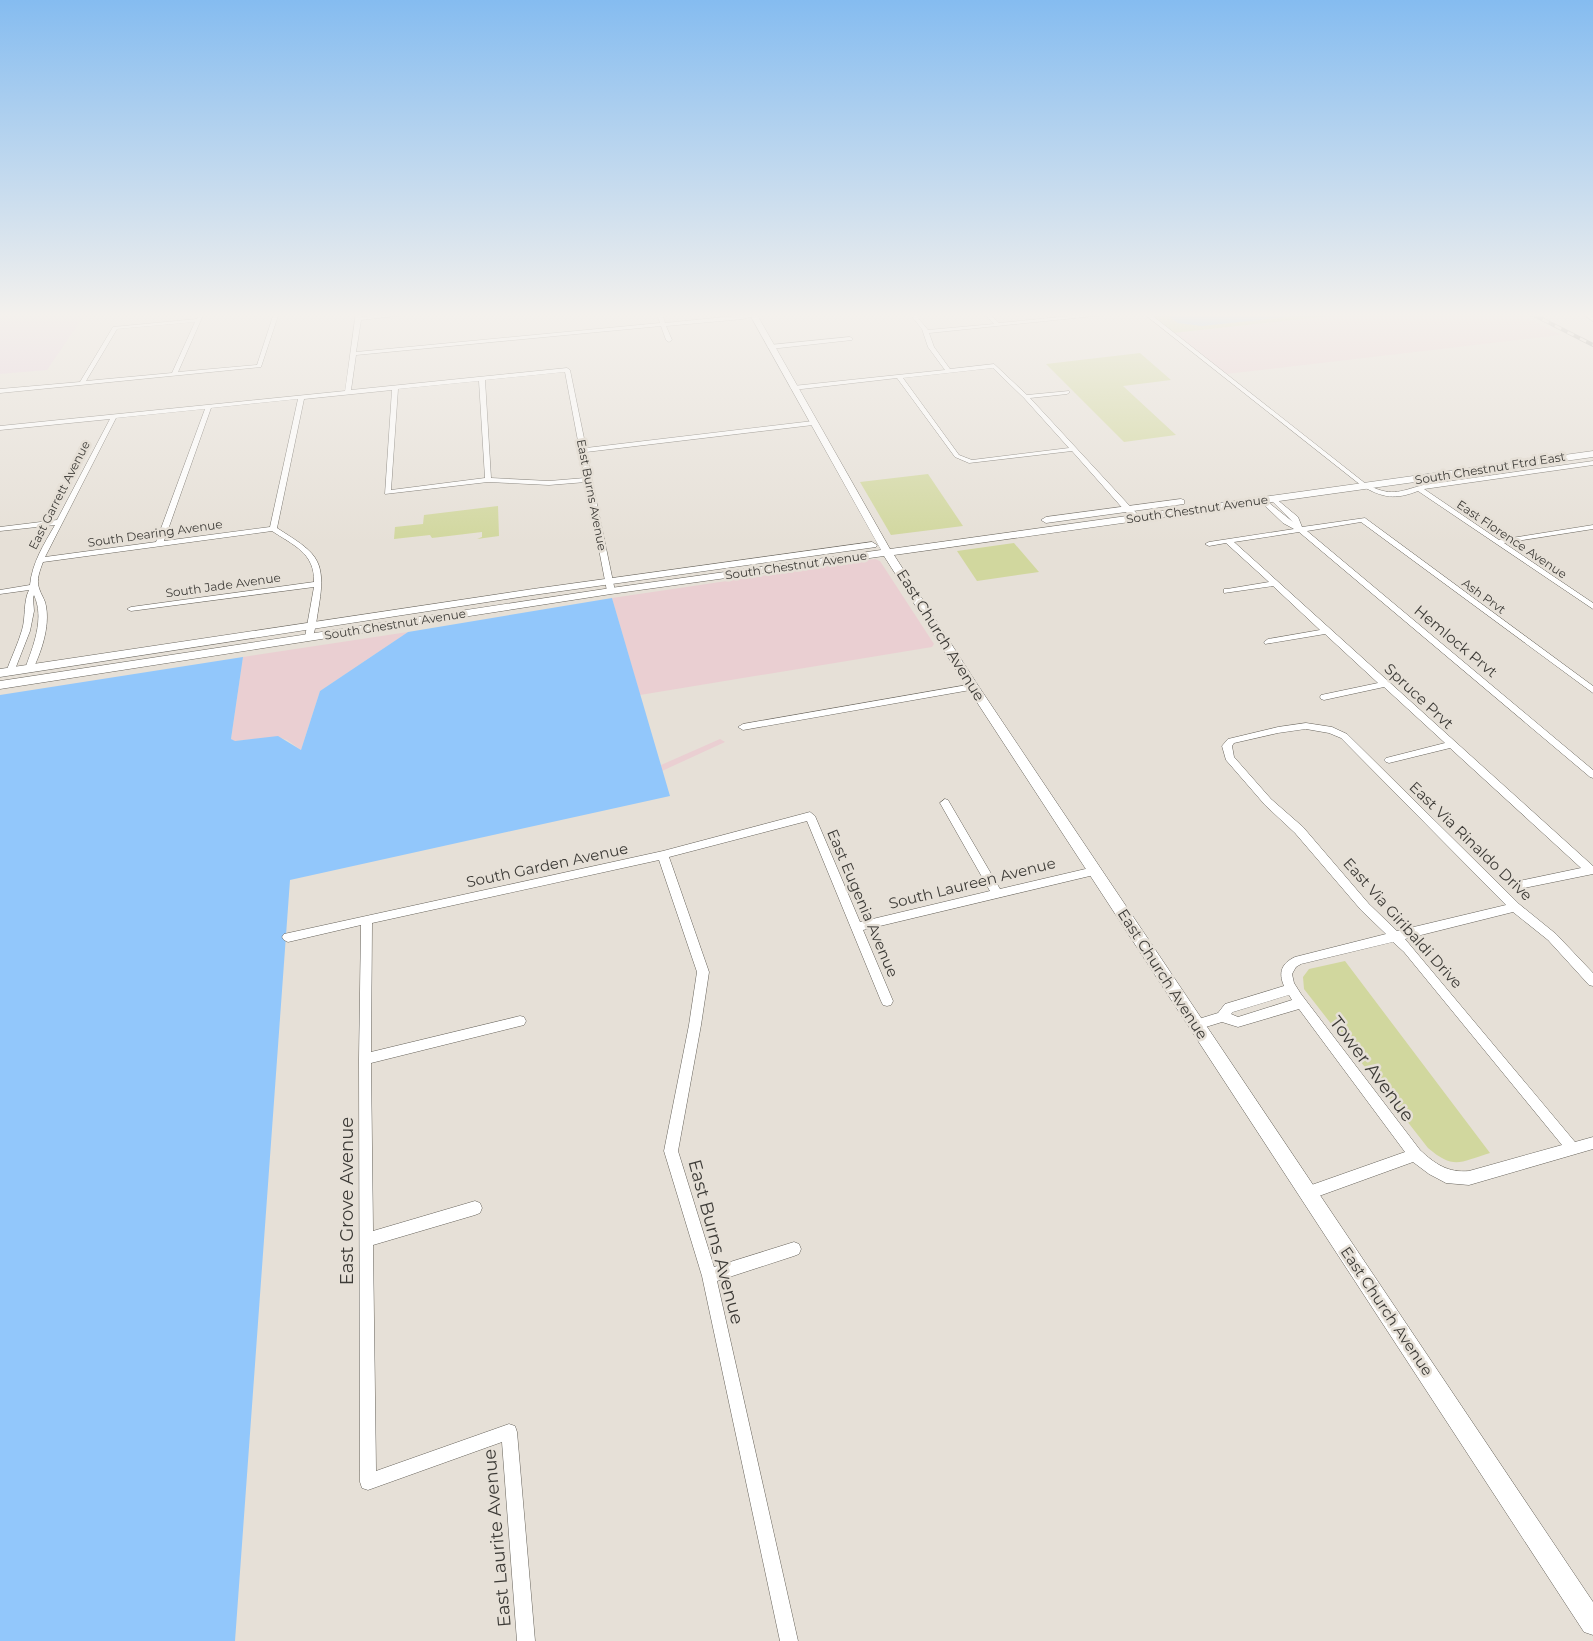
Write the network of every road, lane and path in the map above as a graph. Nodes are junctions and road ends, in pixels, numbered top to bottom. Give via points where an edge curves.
1 (15, 390) edge
2 (371, 390) edge
3 (396, 390) edge
4 (483, 390) edge
5 (571, 390) edge
6 (794, 390) edge
7 (909, 390) edge
8 (1018, 390) edge
9 (1242, 390) edge
10 (0, 391) edge
11 (348, 392) joint
12 (1067, 392) dead end
13 (302, 396) junction
14 (1026, 398) junction
15 (209, 406) junction
16 (114, 416) junction
17 (813, 423) junction
18 (0, 428) edge
19 (1593, 445) edge
20 (1073, 449) junction
21 (583, 450) junction
22 (1593, 454) edge
23 (1593, 463) edge
24 (1355, 478) junction
25 (488, 480) junction
26 (589, 480) junction
27 (1364, 485) junction
28 (1419, 489) junction
29 (1267, 499) junction
30 (1128, 509) junction
31 (1136, 518) junction
32 (59, 522) junction
33 (1593, 527) edge
34 (0, 529) edge
35 (273, 529) junction
36 (1300, 529) junction
37 (1229, 542) junction
38 (1498, 542) junction
39 (159, 544) junction
40 (1209, 544) dead end
41 (884, 548) junction
42 (40, 560) junction
43 (318, 584) junction
44 (1274, 584) junction
45 (610, 586) junction
46 (34, 587) junction
47 (1227, 591) dead end
48 (0, 592) edge
49 (1593, 607) edge
50 (131, 609) dead end
51 (1327, 631) junction
52 (310, 632) junction
53 (1268, 642) dead end
54 (29, 669) junction
55 (5, 672) edge
56 (1386, 684) junction
57 (0, 685) edge
58 (973, 687) junction
59 (1593, 690) edge
60 (1324, 697) dead end
61 (743, 727) dead end
62 (1227, 746) joint
63 (1452, 746) junction
64 (1388, 760) dead end
65 (1593, 774) edge
66 (945, 803) dead end
67 (810, 816) joint
68 (663, 856) junction
69 (1592, 870) edge
70 (1094, 871) junction
71 (1519, 885) dead end
72 (997, 894) junction
73 (1516, 907) junction
74 (367, 920) junction
75 (858, 927) junction
76 (1396, 936) junction
77 (288, 937) dead end
78 (1593, 981) edge
79 (1292, 989) junction
80 (887, 1001) dead end
81 (1301, 1003) junction
82 (1222, 1017) junction
83 (520, 1021) dead end
84 (1196, 1025) junction
85 (365, 1059) junction
86 (1593, 1143) edge
87 (1573, 1149) junction
88 (1416, 1155) junction
89 (1308, 1193) junction
90 (475, 1208) dead end
91 (366, 1240) junction
92 (794, 1249) dead end
93 (709, 1276) junction
94 (509, 1432) joint
95 (1593, 1623) edge
96 (526, 1641) edge
97 (790, 1641) edge

1 - 10 street
2 - 11 street
3 - 25 street via 387,493
4 - 25 street
5 - 21 street, East Burns Avenue
6 - 17 main road, East Church Avenue
7 - 20 street via 957,456 971,462
8 - 14 street
9 - 24 street
11 - 13 street
12 - 14 street
13 - 15 street
13 - 35 street
14 - 20 street
15 - 16 street
15 - 39 street
16 - 18 street
16 - 32 street, East Garrett Avenue
17 - 21 street
17 - 41 main road, East Church Avenue
19 - 24 main road, South Chestnut Avenue
20 - 30 street
21 - 26 street, East Burns Avenue
22 - 27 main road, South Chestnut Avenue
23 - 28 street, South Chestnut Ftrd East
24 - 27 street
24 - 30 main road, South Chestnut Avenue
25 - 26 street via 549,483
26 - 45 street, East Burns Avenue
27 - 28 street, South Chestnut Ftrd East via 1385,496
27 - 29 main road, South Chestnut Avenue
28 - 38 street, East Florence Avenue
29 - 31 main road, South Chestnut Avenue
29 - 36 street, Hemlock Prvt via 1286,521
30 - 31 street
30 - 41 main road, South Chestnut Avenue
31 - 41 main road, South Chestnut Avenue
32 - 34 street
32 - 42 street, East Garrett Avenue
33 - 38 street
35 - 39 street, South Dearing Avenue
35 - 43 street via 315,560
36 - 37 street
36 - 59 street, Ash Prvt via 1362,520
36 - 65 street, Hemlock Prvt
37 - 40 street
37 - 44 street, Spruce Prvt
38 - 49 street, East Florence Avenue
39 - 42 street, South Dearing Avenue
41 - 45 main road, South Chestnut Avenue
41 - 58 main road, East Church Avenue
42 - 46 street, East Garrett Avenue
43 - 50 street, South Jade Avenue
43 - 52 street
44 - 47 street
44 - 51 street, Spruce Prvt
45 - 52 main road, South Chestnut Avenue
46 - 48 street
46 - 54 street via 41,596 44,615 42,632
46 - 55 street, East Garrett Avenue via 29,598 26,631
51 - 53 street
51 - 56 street, Spruce Prvt
52 - 54 main road, South Chestnut Avenue
52 - 57 main road, South Chestnut Avenue
54 - 55 main road, South Chestnut Avenue
56 - 60 street
56 - 63 street, Spruce Prvt
58 - 61 street
58 - 70 main road, East Church Avenue
62 - 73 street, East Via Rinaldo Drive via 1238,738 1307,726 1325,727 1344,736
62 - 76 street, East Via Giribaldi Drive via 1229,758 1268,802 1299,830 1365,907
63 - 64 street
63 - 69 street, Spruce Prvt
66 - 72 street
67 - 68 street, South Garden Avenue
67 - 75 street, East Eugenia Avenue
68 - 74 street, South Garden Avenue
68 - 93 street, East Burns Avenue via 703,972 671,1151
69 - 71 street
70 - 72 street, South Laureen Avenue
70 - 84 main road, East Church Avenue
72 - 75 street, South Laureen Avenue
73 - 76 street
73 - 78 street, East Via Rinaldo Drive via 1552,937
74 - 77 street, South Garden Avenue
74 - 85 street, East Grove Avenue
75 - 80 street, East Eugenia Avenue
76 - 79 street via 1291,963 1286,977
76 - 87 street, East Via Giribaldi Drive
79 - 81 street, Tower Avenue
79 - 82 street via 1229,1008
81 - 82 street via 1238,1022
81 - 88 street, Tower Avenue
82 - 84 street
83 - 85 street
84 - 89 main road, East Church Avenue
85 - 91 street, East Grove Avenue
86 - 87 street, Tower Avenue
87 - 88 street, Tower Avenue via 1458,1180 1431,1170
88 - 89 street
89 - 95 main road, East Church Avenue
90 - 91 street
91 - 94 street, East Grove Avenue via 368,1482
92 - 93 street
93 - 97 street, East Burns Avenue
94 - 96 street, East Laurite Avenue

